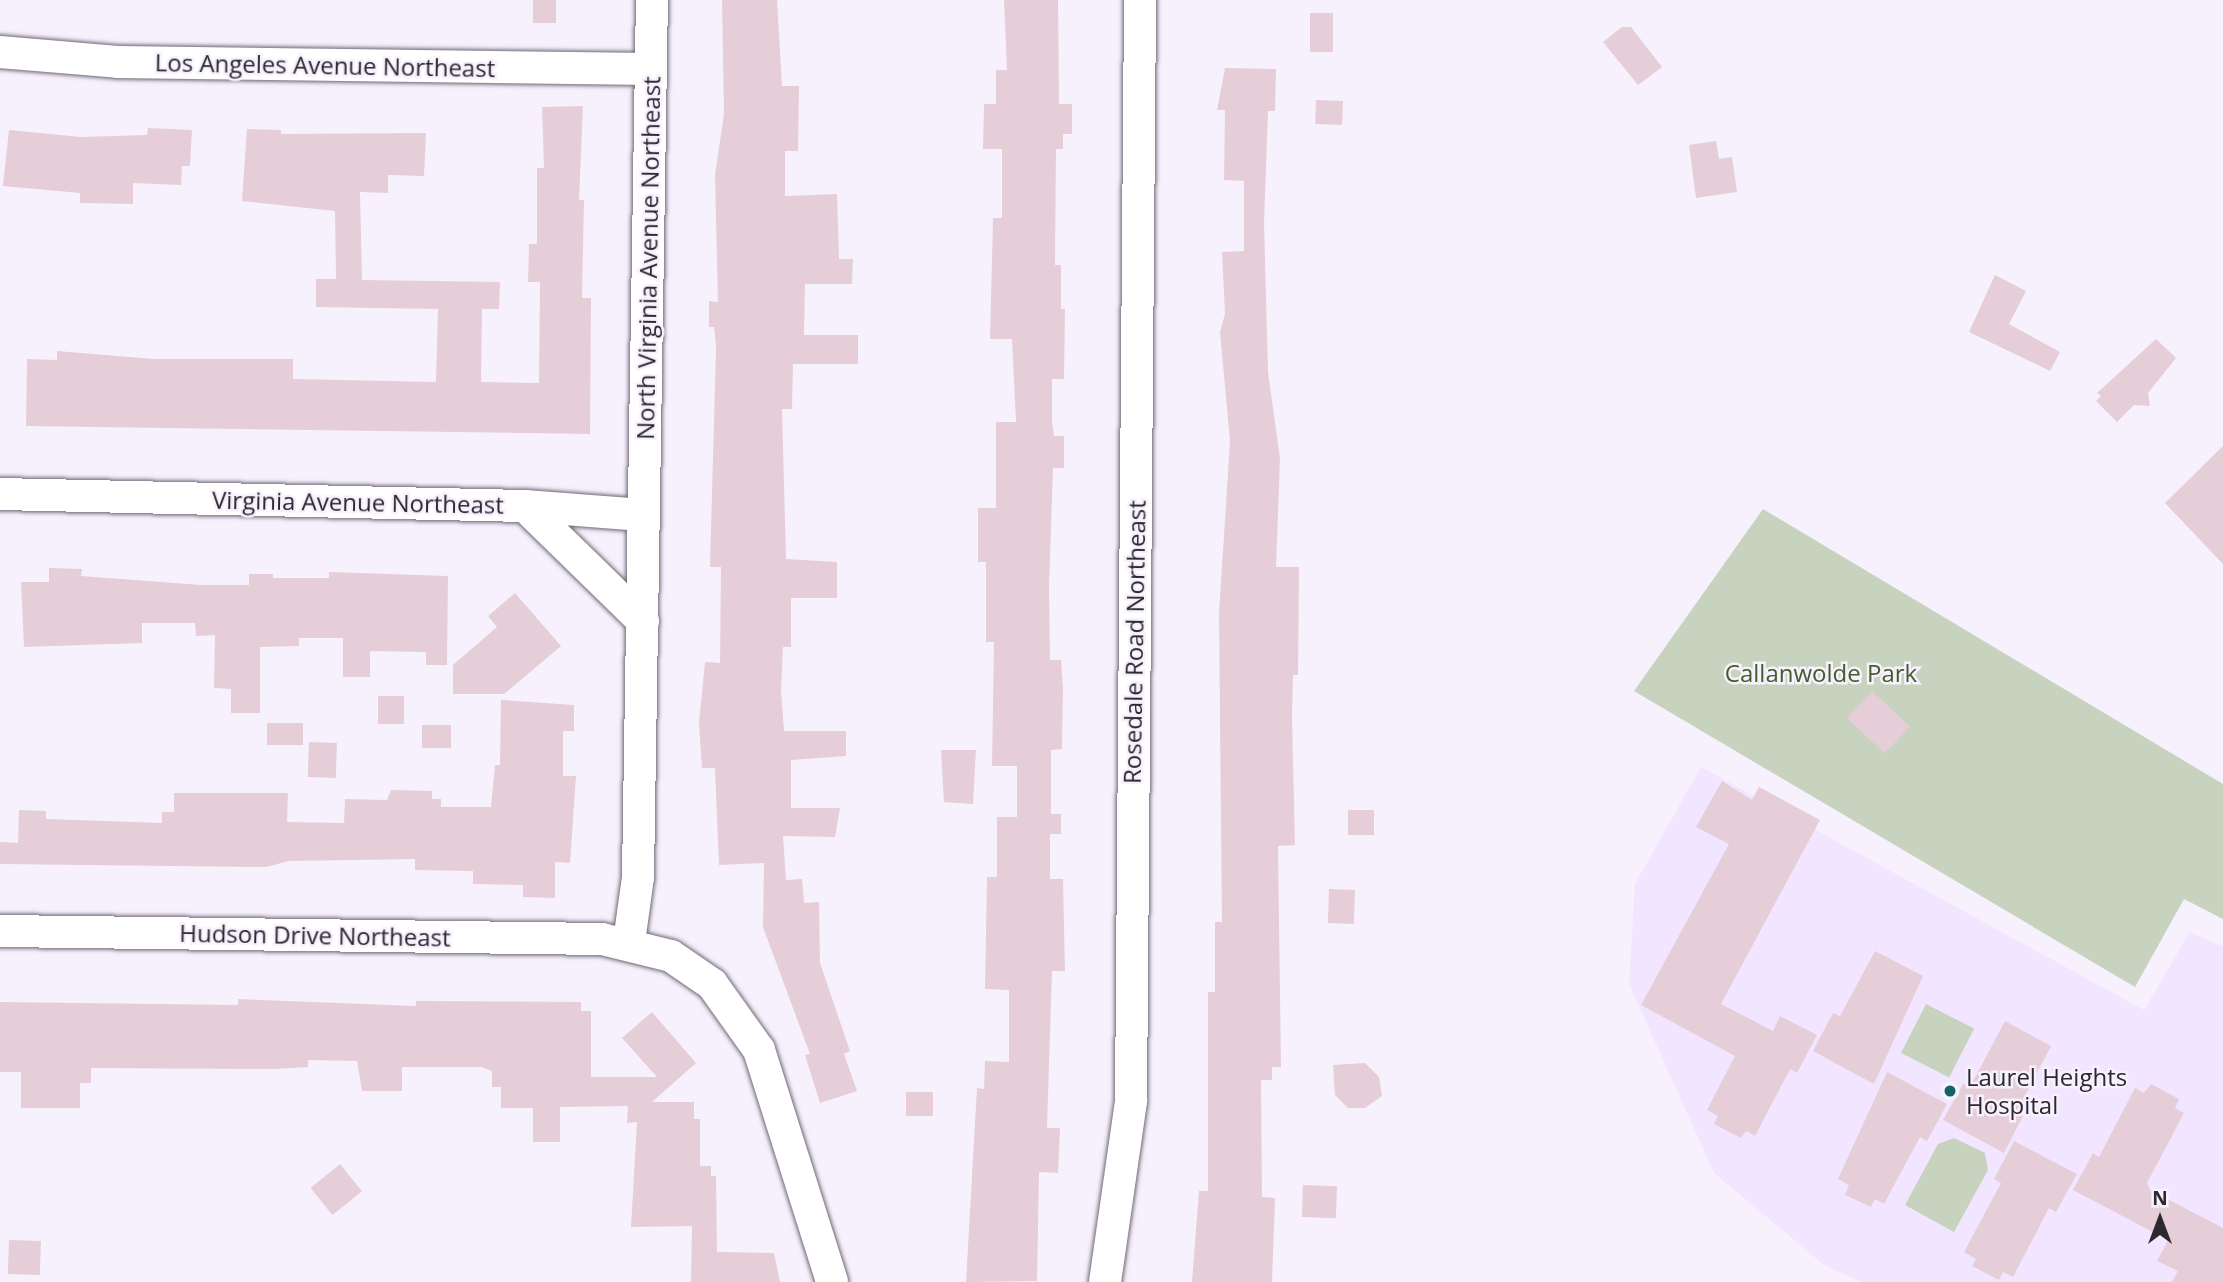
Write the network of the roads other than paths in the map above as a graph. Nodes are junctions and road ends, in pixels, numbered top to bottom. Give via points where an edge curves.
1 (652, 0) edge
2 (1140, 0) edge
3 (0, 52) edge
4 (650, 69) junction
5 (0, 495) edge
6 (525, 506) junction
7 (643, 515) junction
8 (643, 621) junction
9 (0, 931) edge
10 (629, 942) junction
11 (832, 1282) edge
12 (1105, 1282) edge

1 - 4 street, North Virginia Avenue Northeast
2 - 12 street, Rosedale Road Northeast via 1131,1101
3 - 4 street, Los Angeles Avenue Northeast via 118,62
4 - 7 street, North Virginia Avenue Northeast
5 - 6 street, Virginia Avenue Northeast
6 - 7 street
6 - 8 street, Virginia Avenue Northeast
7 - 8 street, North Virginia Avenue Northeast
8 - 10 street via 638,877
9 - 10 street, Hudson Drive Northeast
10 - 11 street via 671,956 712,984 759,1050

